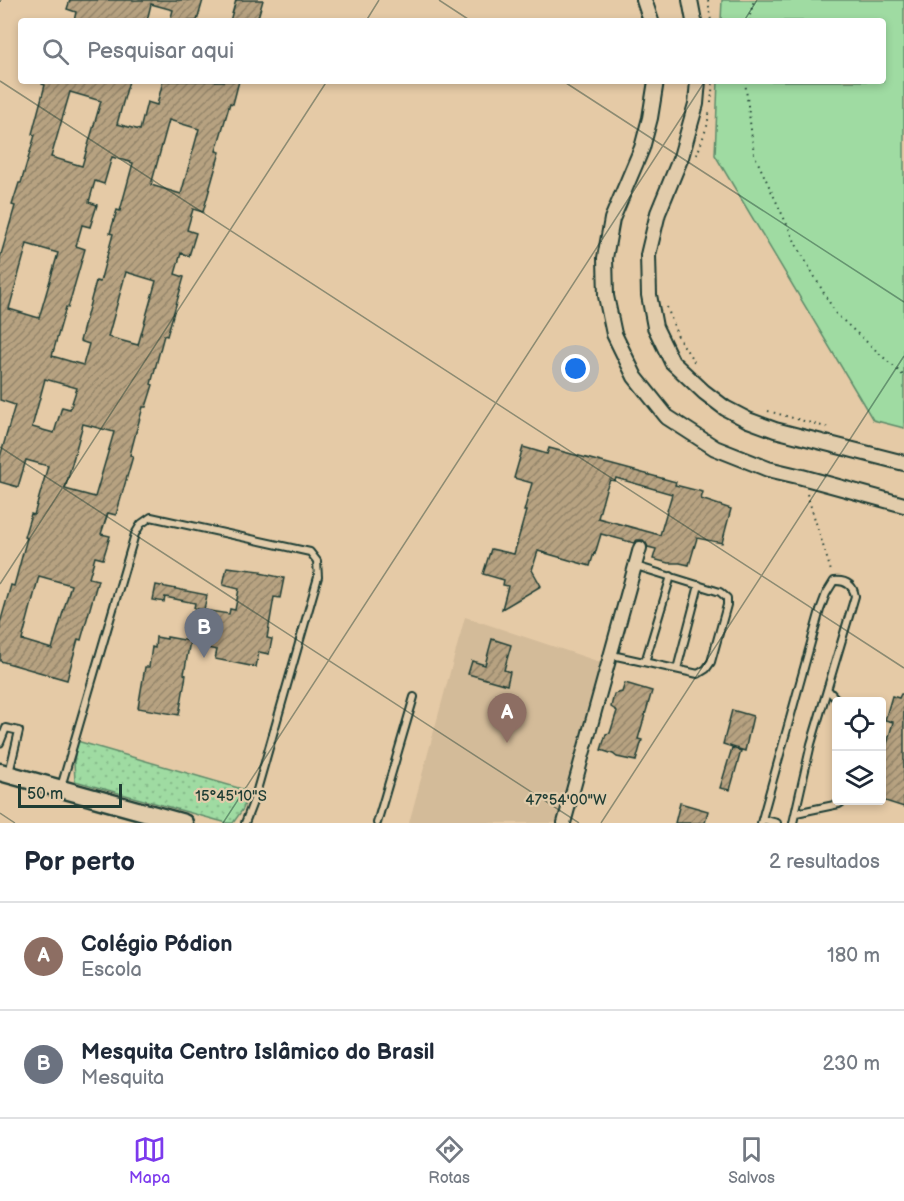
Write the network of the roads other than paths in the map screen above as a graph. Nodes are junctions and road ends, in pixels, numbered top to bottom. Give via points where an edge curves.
1 (644, 0) edge
2 (690, 0) edge
3 (650, 18) edge
4 (693, 18) edge
5 (656, 84) edge
6 (698, 84) edge
7 (904, 463) edge
8 (904, 505) edge
9 (640, 548) dead end
10 (636, 566) junction
11 (671, 576) junction
12 (699, 585) junction
13 (612, 655) junction
14 (645, 662) junction
15 (677, 669) junction
16 (828, 690) junction
17 (414, 697) dead end
18 (834, 697) edge
19 (0, 743) edge
20 (5, 773) edge
21 (61, 789) junction
22 (834, 805) edge
23 (796, 813) junction
24 (761, 821) edge
25 (184, 823) edge
26 (245, 823) edge
27 (377, 823) edge
28 (564, 823) edge
29 (777, 823) edge
30 (793, 823) edge

1 - 3 street
2 - 4 street
5 - 8 street via 642,148 612,219 605,258 606,296 614,334 635,377 667,417 715,448 768,469
6 - 7 street via 681,157 658,213 648,255 655,327 672,362 704,393 748,420
9 - 10 street
10 - 11 lane
10 - 13 street
11 - 12 lane
11 - 14 lane
12 - 15 lane
12 - 15 lane via 720,592 727,598 727,605 706,669 698,674
13 - 14 lane
13 - 28 street
14 - 15 lane
16 - 18 lane
16 - 23 lane
16 - 24 lane via 855,596 854,589 841,580 834,581 820,609
17 - 27 lane
19 - 20 lane via 6,728 19,731
20 - 21 main road
21 - 25 main road
21 - 26 lane via 135,534 151,517 310,552 317,561 318,577
22 - 23 lane
23 - 30 lane
24 - 29 lane

